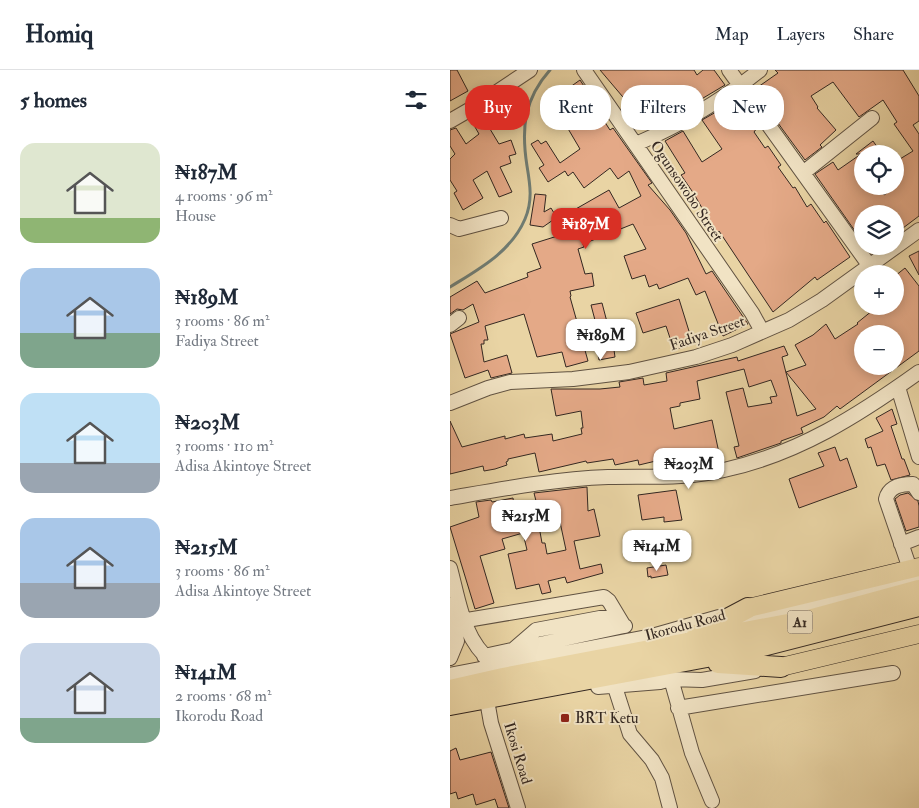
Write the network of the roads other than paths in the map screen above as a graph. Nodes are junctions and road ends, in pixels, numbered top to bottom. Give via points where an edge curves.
1 (530, 70) edge
2 (584, 70) edge
3 (729, 70) edge
4 (760, 70) edge
5 (739, 85) edge
6 (741, 85) edge
7 (714, 102) edge
8 (872, 118) dead end
9 (450, 121) edge
10 (772, 130) edge
11 (636, 144) junction
12 (803, 172) junction
13 (501, 218) dead end
14 (450, 225) edge
15 (919, 230) edge
16 (868, 265) joint
17 (854, 276) edge
18 (762, 332) junction
19 (919, 372) edge
20 (898, 388) junction
21 (450, 403) edge
22 (919, 457) edge
23 (919, 493) edge
24 (450, 498) edge
25 (919, 537) edge
26 (901, 544) junction
27 (450, 568) edge
28 (916, 571) edge
29 (919, 590) edge
30 (450, 606) edge
31 (919, 606) edge
32 (748, 608) junction
33 (919, 612) edge
34 (460, 621) junction
35 (624, 626) junction
36 (637, 631) junction
37 (705, 631) junction
38 (919, 634) edge
39 (652, 636) junction
40 (684, 653) junction
41 (450, 658) edge
42 (497, 665) junction
43 (781, 667) junction
44 (893, 673) dead end
45 (450, 675) edge
46 (671, 679) junction
47 (450, 682) edge
48 (614, 684) junction
49 (450, 690) edge
50 (450, 706) edge
51 (488, 706) junction
52 (678, 708) junction
53 (450, 713) edge
54 (712, 801) dead end
55 (518, 808) edge
56 (670, 808) edge

1 - 9 street
2 - 11 street, Ogunsowobo Street
3 - 5 street
4 - 6 street
7 - 11 street
8 - 12 street
10 - 12 street
11 - 18 street, Ogunsowobo Street
12 - 16 street
13 - 14 street via 459,229
15 - 16 street, Fadiya Street
17 - 18 street, Fadiya Street via 822,300
18 - 21 street, Fadiya Street via 687,360 573,379 510,382
19 - 20 street
20 - 22 street
20 - 24 street via 821,435 758,461 725,470 695,475 569,479
23 - 26 street via 913,484 892,488 887,493 886,499
25 - 26 street
26 - 28 street
27 - 34 street
28 - 32 main road, Ikorodu Road
28 - 37 street via 761,618
29 - 40 highway, Ikorodu Road / A1
30 - 34 street
31 - 40 highway, Ikorodu Road / A1 via 764,646
32 - 37 highway
32 - 39 street, Ikorodu Road
33 - 40 street via 762,651
34 - 35 street via 604,597
34 - 41 street
34 - 42 street via 471,640
35 - 36 street
35 - 42 street via 608,618 600,618 536,630
36 - 39 street
36 - 42 street
37 - 40 highway
37 - 42 street
38 - 43 main road
39 - 42 street, Ikorodu Road
40 - 42 highway, Ikorodu Road / A1
40 - 43 highway
40 - 50 highway, Ikorodu Road / A1
42 - 45 street, Ikorodu Road
42 - 47 street
42 - 49 highway, Ikorodu Road / A1
43 - 46 street via 702,680
44 - 52 street
46 - 48 street
46 - 52 street
48 - 51 street
48 - 56 street via 630,734 662,778
51 - 53 street
51 - 55 street, Ikosi Road
52 - 54 street

